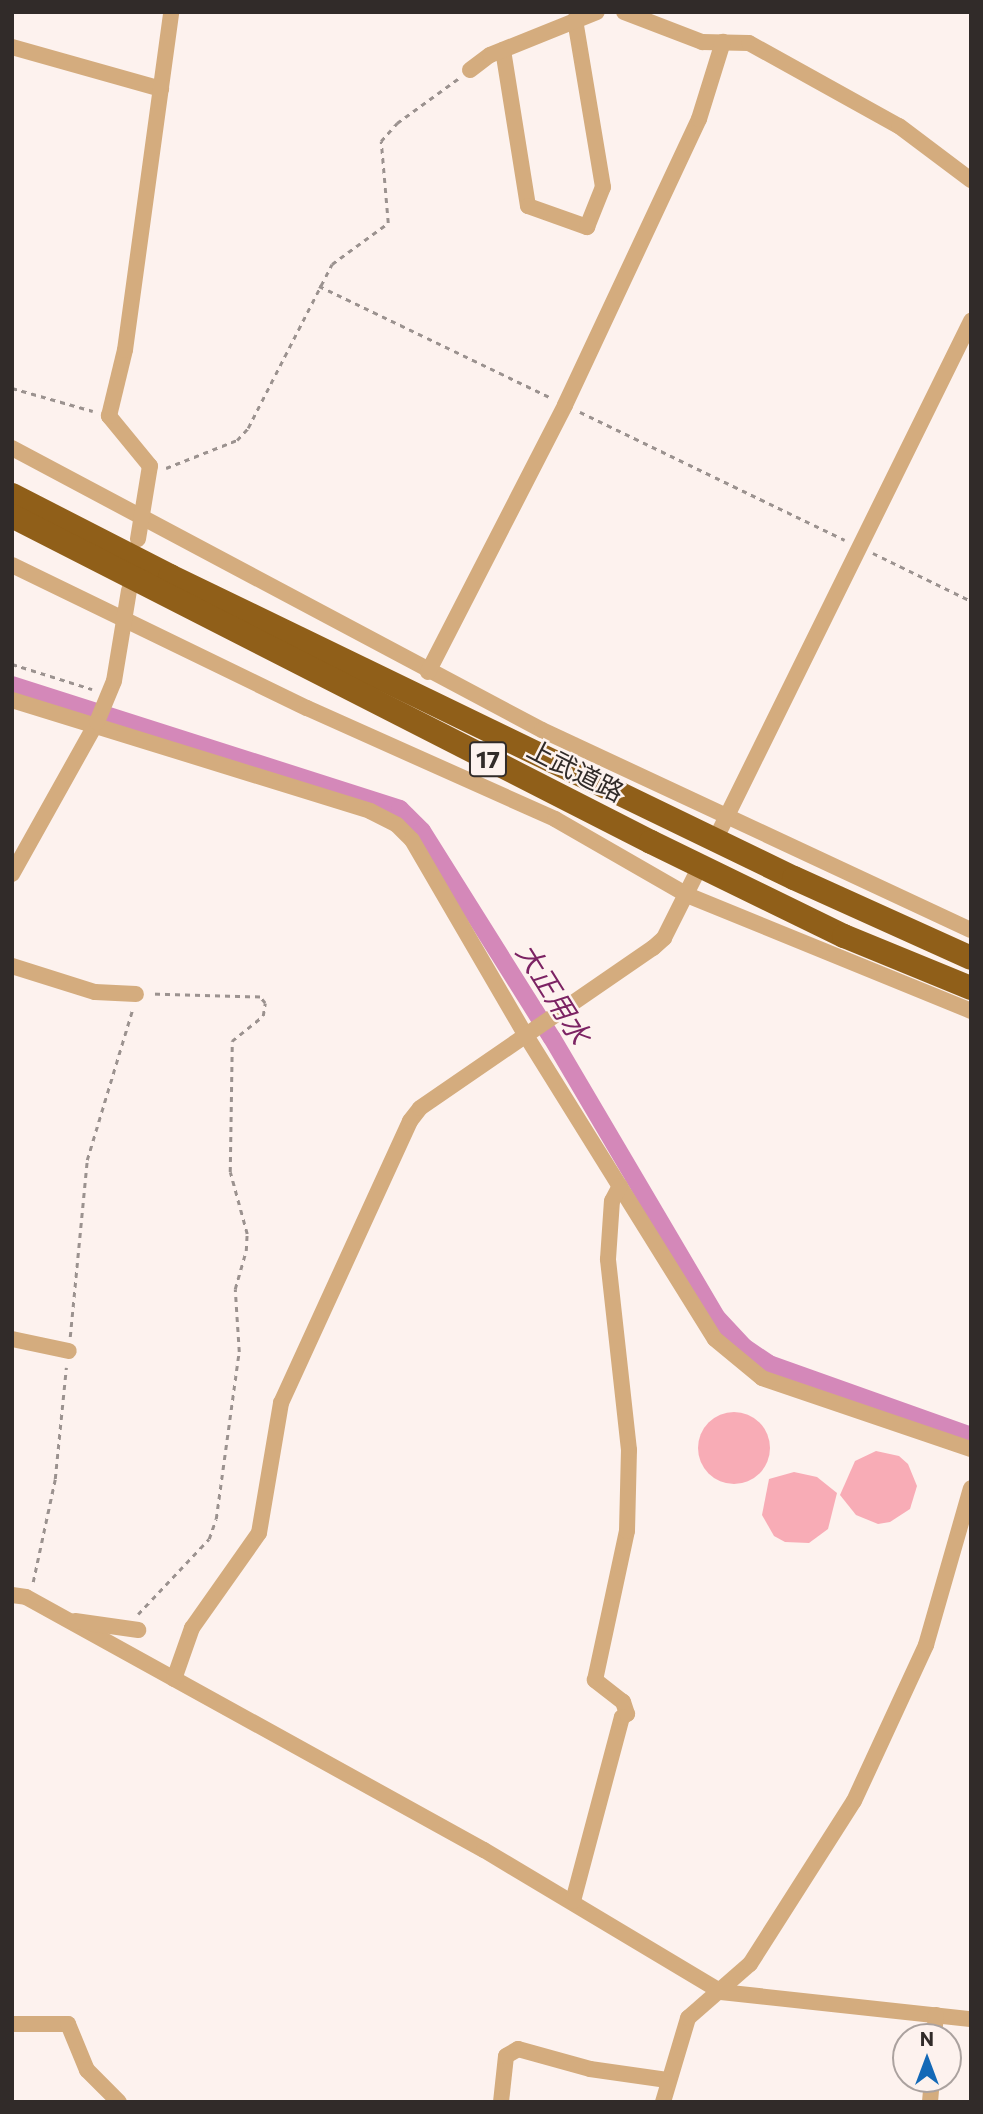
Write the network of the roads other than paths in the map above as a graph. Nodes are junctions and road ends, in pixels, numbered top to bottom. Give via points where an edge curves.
1 (171, 12) edge
2 (597, 12) edge
3 (624, 12) edge
4 (575, 19) junction
5 (723, 42) junction
6 (12, 47) edge
7 (503, 50) junction
8 (470, 70) road end
9 (161, 89) junction
10 (971, 180) edge
11 (971, 321) edge
12 (12, 448) edge
13 (14, 501) edge
14 (141, 517) junction
15 (138, 540) dead end
16 (12, 565) edge
17 (129, 590) dead end
18 (124, 621) junction
19 (428, 672) junction
20 (12, 700) edge
21 (96, 724) junction
22 (724, 823) junction
23 (697, 872) dead end
24 (12, 873) edge
25 (687, 895) junction
26 (971, 930) edge
27 (971, 958) edge
28 (12, 966) edge
29 (971, 988) edge
30 (136, 994) road end
31 (971, 1011) edge
32 (529, 1032) junction
33 (620, 1186) junction
34 (12, 1339) edge
35 (69, 1351) road end
36 (971, 1449) edge
37 (971, 1488) edge
38 (12, 1595) edge
39 (69, 1621) junction
40 (131, 1629) road end
41 (174, 1679) junction
42 (573, 1901) junction
43 (722, 1992) junction
44 (936, 2015) junction
45 (971, 2019) edge
46 (935, 2023) edge
47 (12, 2024) edge
48 (667, 2080) junction
49 (119, 2102) edge
50 (501, 2102) edge
51 (663, 2102) edge

1 - 9 street
2 - 4 street
3 - 5 street via 702,42
4 - 7 street
4 - 7 street via 603,187 587,228 528,206
5 - 10 street via 749,43 899,125
5 - 19 street via 699,119 565,405
6 - 9 street
7 - 8 street
9 - 14 street via 125,350 109,416 148,458 151,475
11 - 22 street
12 - 14 street
13 - 27 highway, 上武道路 / 17 via 794,878
13 - 29 highway, 上武道路 / 17 via 663,848 844,936
14 - 15 street
14 - 19 street
16 - 18 street
17 - 18 street
18 - 21 street via 107,698
18 - 25 street via 555,819
19 - 22 street
20 - 21 street
21 - 24 street
21 - 32 street via 370,811 397,825 412,840
22 - 26 street
23 - 25 street
25 - 31 street
25 - 32 street via 653,948
28 - 30 street via 71,986
32 - 33 street
32 - 41 street via 420,1108 410,1121 281,1403 258,1533 192,1628
33 - 36 street via 708,1328 735,1360 790,1389
33 - 42 street via 612,1201 608,1259 629,1450 627,1531 595,1680 623,1702 627,1714 622,1717
34 - 35 street
37 - 43 street via 926,1645 854,1801 750,1964
38 - 39 street via 30,1599
39 - 40 street
39 - 41 street
41 - 42 street
42 - 43 street
43 - 44 street
43 - 48 street via 688,2018
44 - 45 street
44 - 46 street
47 - 49 street via 68,2024 91,2077
48 - 50 street via 590,2069 518,2049 506,2056
48 - 51 street

